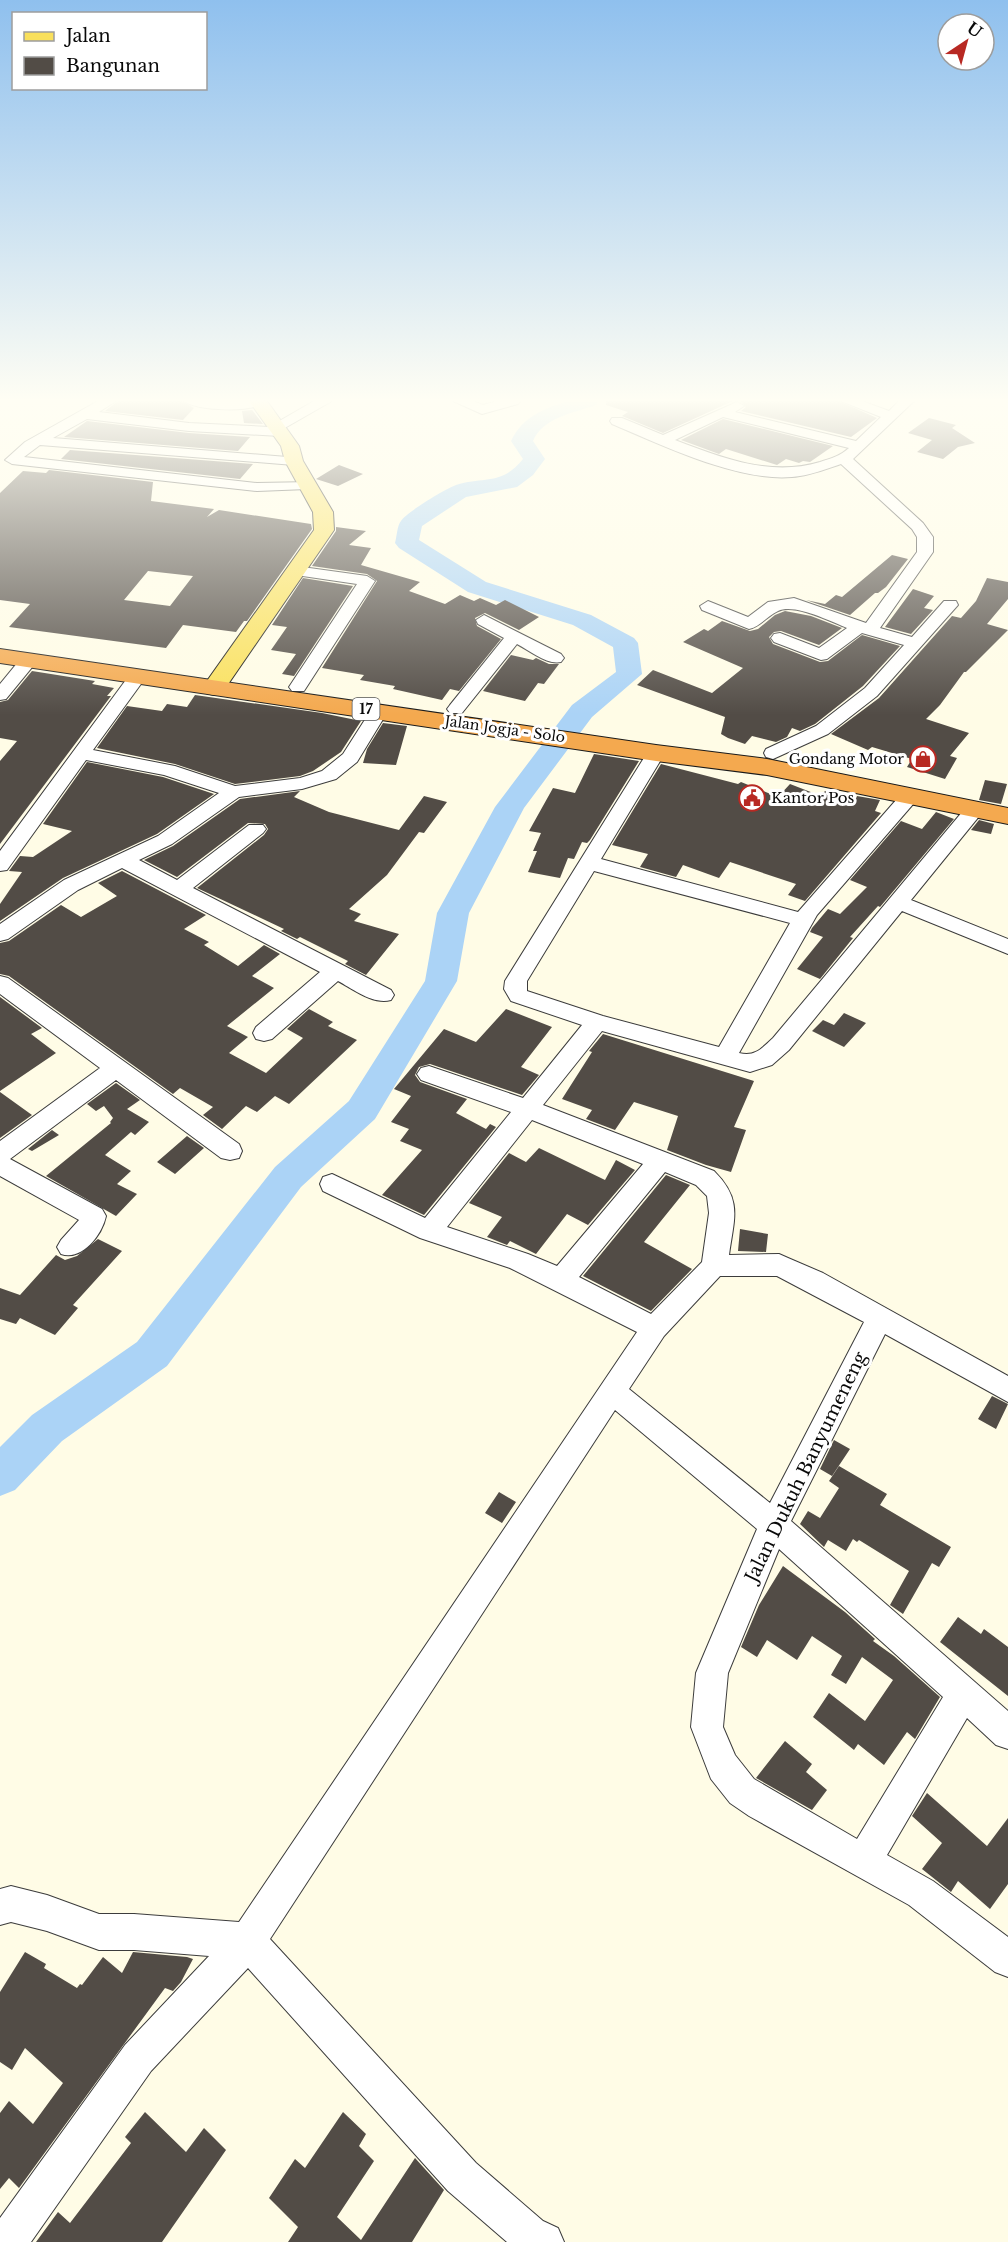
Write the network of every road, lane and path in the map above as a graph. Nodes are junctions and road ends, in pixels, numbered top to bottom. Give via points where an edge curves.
1 (319, 506) edge
2 (895, 506) edge
3 (295, 571) junction
4 (950, 605) dead end
5 (708, 606) dead end
6 (484, 620) dead end
7 (866, 628) junction
8 (514, 637) junction
9 (780, 638) dead end
10 (0, 643) edge
11 (916, 643) junction
12 (0, 656) edge
13 (555, 658) dead end
14 (29, 660) junction
15 (137, 677) junction
16 (217, 682) junction
17 (298, 687) junction
18 (0, 695) edge
19 (456, 709) junction
20 (379, 711) junction
21 (521, 726) junction
22 (596, 737) junction
23 (80, 753) junction
24 (656, 753) junction
25 (773, 753) junction
26 (234, 792) junction
27 (911, 795) junction
28 (1008, 801) edge
29 (975, 809) junction
30 (1008, 816) edge
31 (256, 828) dead end
32 (122, 860) junction
33 (590, 863) junction
34 (0, 866) edge
35 (177, 890) junction
36 (898, 902) junction
37 (804, 920) junction
38 (0, 934) edge
39 (1008, 947) edge
40 (335, 970) junction
41 (0, 983) edge
42 (383, 995) dead end
43 (597, 1022) junction
44 (264, 1033) dead end
45 (725, 1057) junction
46 (116, 1068) junction
47 (429, 1074) dead end
48 (528, 1109) junction
49 (230, 1151) dead end
50 (0, 1154) edge
51 (660, 1161) junction
52 (0, 1165) edge
53 (332, 1184) dead end
54 (429, 1231) junction
55 (70, 1247) dead end
56 (714, 1266) junction
57 (561, 1280) junction
58 (879, 1319) junction
59 (654, 1328) junction
60 (1008, 1390) edge
61 (613, 1392) junction
62 (774, 1525) junction
63 (963, 1694) junction
64 (1008, 1732) edge
65 (864, 1860) junction
66 (0, 1906) edge
67 (248, 1941) junction
68 (1008, 1959) edge
69 (7, 2242) edge
70 (544, 2242) edge

1 - 3 main road via 324,530
2 - 7 street via 925,537 925,552
3 - 16 main road
3 - 17 street via 367,581
4 - 11 street
5 - 7 street via 749,624 774,606 794,603
6 - 8 street
7 - 9 street via 846,635 823,654
7 - 11 street
8 - 13 street
8 - 19 street
10 - 16 highway, Jalan Jogja - Solo / 17
11 - 25 street via 852,709 822,730
12 - 14 highway, Jalan Jogja - Solo / 17
14 - 15 highway, Jalan Jogja - Solo / 17
14 - 18 street
15 - 16 highway, Jalan Jogja - Solo / 17
15 - 23 street
16 - 17 highway, Jalan Jogja - Solo / 17
16 - 20 highway, Jalan Jogja - Solo / 17
17 - 19 highway, Jalan Jogja - Solo / 17
19 - 21 highway, Jalan Jogja - Solo / 17
20 - 21 highway, Jalan Jogja - Solo / 17
20 - 26 street via 350,758 329,775 302,783
21 - 22 highway, Jalan Jogja - Solo / 17
22 - 24 highway, Jalan Jogja - Solo / 17
22 - 25 highway, Jalan Jogja - Solo / 17
23 - 26 street via 168,770
23 - 34 street
24 - 27 highway, Jalan Jogja - Solo / 17 via 767,768
24 - 33 street
25 - 28 highway, Jalan Jogja - Solo / 17
26 - 32 street via 165,840
27 - 29 highway, Jalan Jogja - Solo / 17
27 - 37 street
29 - 30 highway, Jalan Jogja - Solo / 17
29 - 36 street
31 - 35 street
32 - 35 street
32 - 38 street via 71,885
33 - 37 street
33 - 43 street via 516,981 515,989 519,996
35 - 40 street
36 - 39 street
36 - 45 street via 781,1044 764,1059 750,1064
37 - 45 street
40 - 42 street
40 - 44 street
41 - 46 street
43 - 45 street
43 - 48 street
46 - 49 street
46 - 50 street
47 - 48 street
48 - 51 street
48 - 54 street
51 - 56 street via 705,1178 719,1192 722,1213
51 - 57 street
52 - 55 street via 93,1216 91,1226
53 - 54 street
54 - 57 street via 519,1261
56 - 58 street via 779,1265
56 - 59 street
57 - 59 street
58 - 60 street
58 - 62 street, Jalan Dukuh Banyumeneng
59 - 61 street
61 - 62 street
61 - 67 street
62 - 63 street
62 - 65 street, Jalan Dukuh Banyumeneng via 712,1673 707,1727 723,1767 742,1791
63 - 64 street
63 - 65 street
65 - 68 street, Jalan Dukuh Banyumeneng via 921,1893
66 - 67 street via 11,1904 47,1913 99,1932
67 - 69 street via 138,2058
67 - 70 street via 462,2177 529,2235

